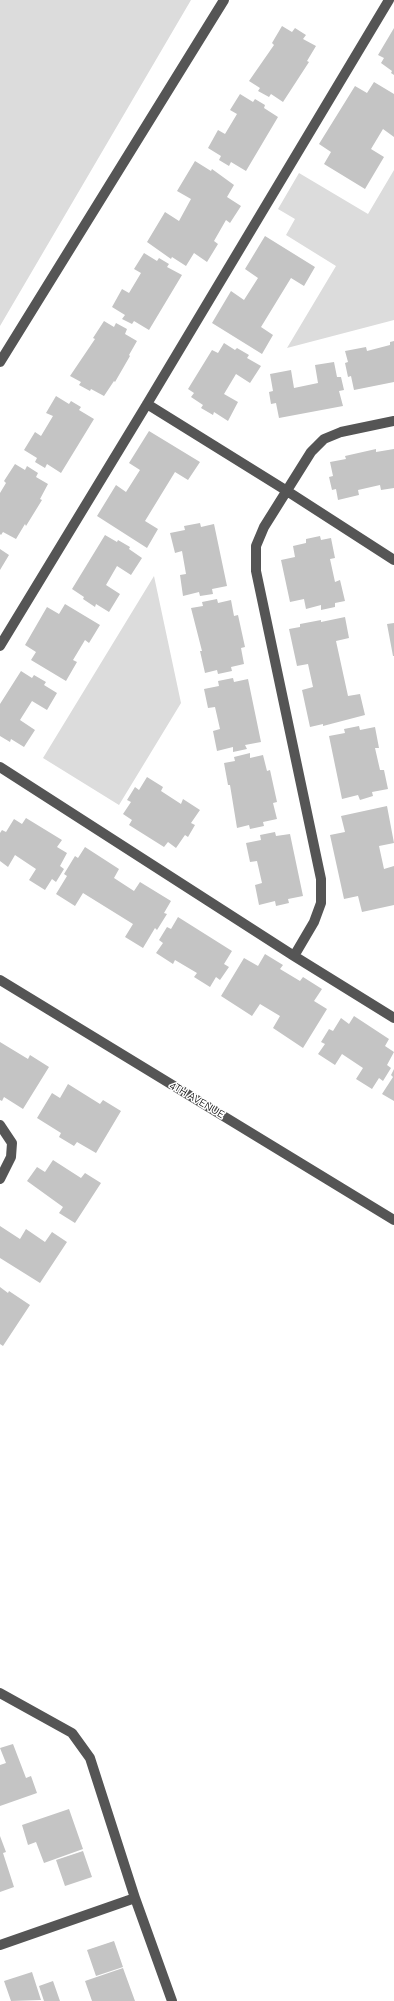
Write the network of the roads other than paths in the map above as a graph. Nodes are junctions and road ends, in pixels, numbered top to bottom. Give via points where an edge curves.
1 (224, 0) edge
2 (389, 0) edge
3 (0, 362) edge
4 (147, 404) junction
5 (394, 421) edge
6 (287, 491) junction
7 (394, 560) edge
8 (0, 646) edge
9 (0, 767) edge
10 (294, 956) junction
11 (0, 980) edge
12 (394, 1018) edge
13 (0, 1125) edge
14 (0, 1178) edge
15 (394, 1220) edge
16 (0, 1693) edge
17 (135, 1898) junction
18 (0, 1945) edge
19 (172, 2001) edge

1 - 3 street
2 - 4 street
4 - 6 street
4 - 8 street
5 - 6 street via 341,432 324,439 310,452
6 - 7 street
6 - 10 street via 264,527 256,546 256,571 321,879 321,903 314,922
9 - 10 street
10 - 12 street
11 - 15 street, 4TH AVENUE
13 - 14 street via 12,1143 11,1157
16 - 17 street via 72,1733 90,1758
17 - 18 street
17 - 19 street

